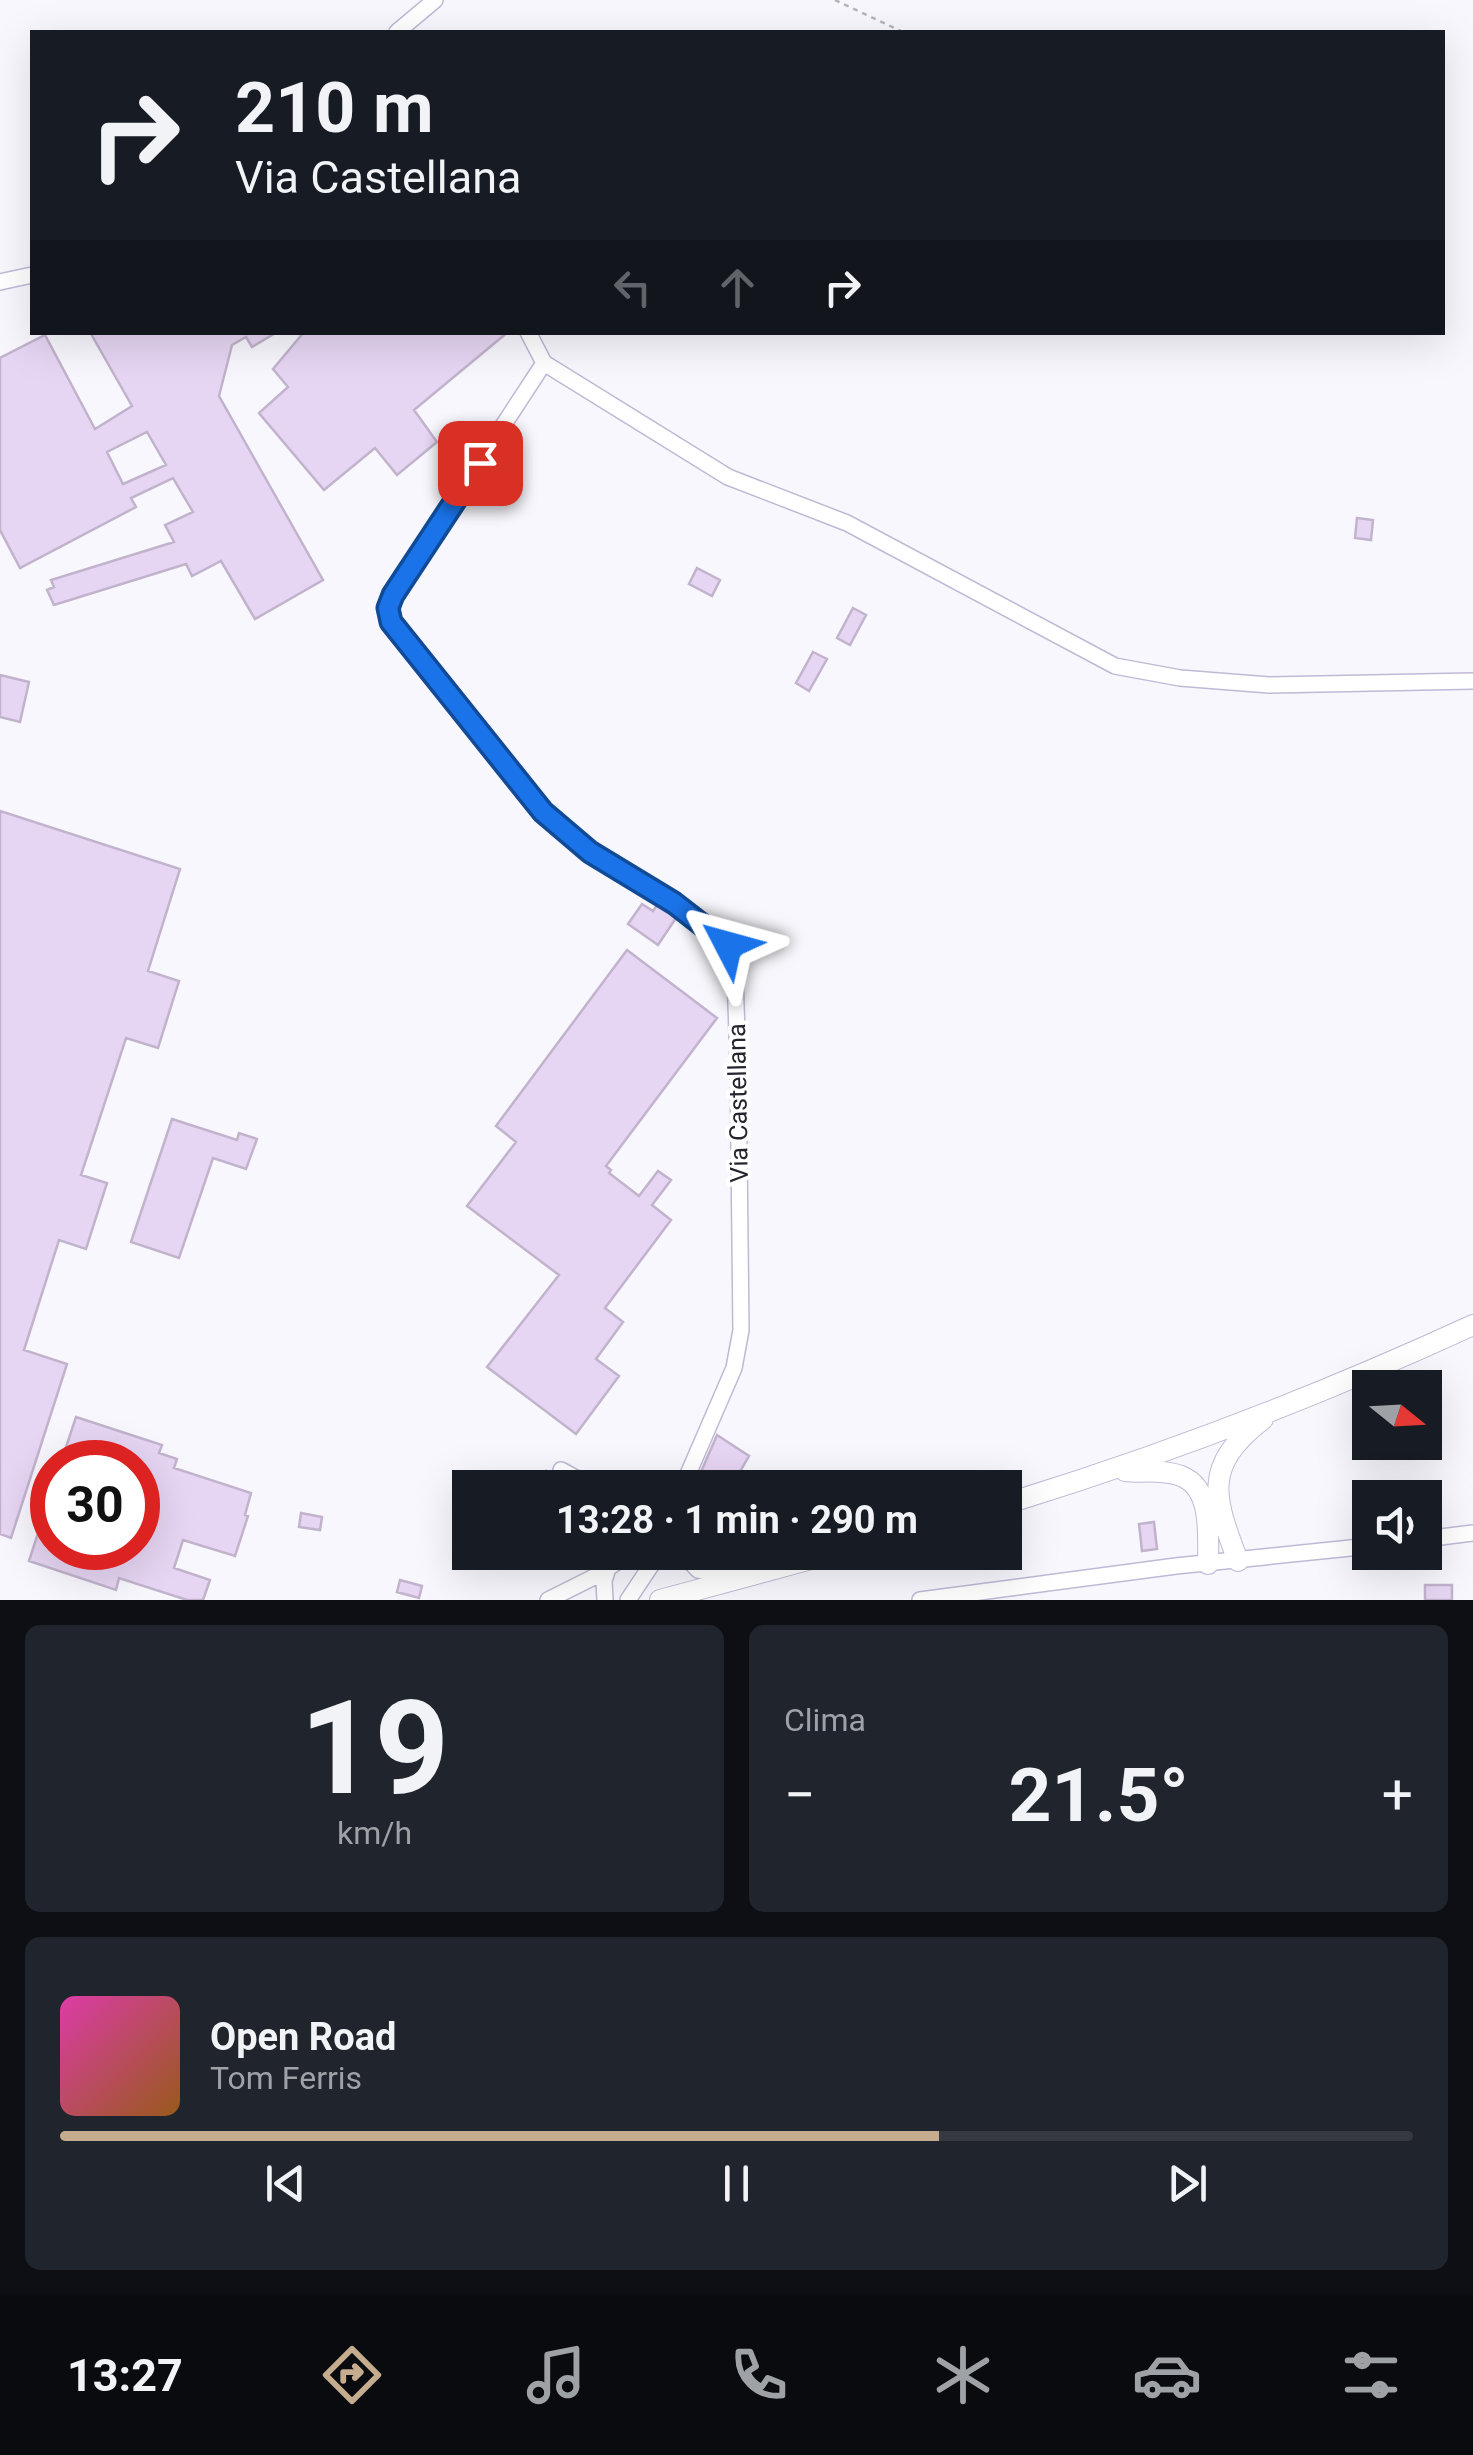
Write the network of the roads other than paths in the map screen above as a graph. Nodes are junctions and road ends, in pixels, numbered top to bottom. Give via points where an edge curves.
1 (435, 0) edge
2 (399, 30) edge
3 (30, 275) edge
4 (0, 282) edge
5 (530, 335) edge
6 (544, 363) junction
7 (1473, 681) edge
8 (1473, 1313) edge
9 (1473, 1325) edge
10 (1430, 1344) junction
11 (1276, 1409) junction
12 (690, 1470) edge
13 (1118, 1470) junction
14 (1022, 1499) edge
15 (1473, 1533) edge
16 (1442, 1537) edge
17 (1352, 1548) edge
18 (1238, 1561) junction
19 (1208, 1564) junction
20 (604, 1570) edge
21 (607, 1570) edge
22 (648, 1570) edge
23 (698, 1570) edge
24 (773, 1570) edge
25 (744, 1578) junction
26 (548, 1600) edge
27 (605, 1600) edge
28 (628, 1600) edge
29 (660, 1600) edge
30 (920, 1600) edge

1 - 2 street
3 - 4 street
5 - 6 street
6 - 7 street via 728,477 847,524 1115,666 1269,685
6 - 12 street, Via Castellana via 388,608 416,656 543,812 590,852 720,936 732,957 741,1330 734,1368
8 - 10 main road
9 - 10 main road
10 - 11 main road
11 - 13 main road
11 - 18 main road via 1232,1446 1220,1469 1217,1495
13 - 14 main road
13 - 19 main road via 1192,1482 1206,1508
15 - 16 street
17 - 18 street
18 - 19 street
19 - 30 street
20 - 26 street
21 - 27 street
22 - 28 street
23 - 25 street
24 - 25 main road
25 - 29 main road

